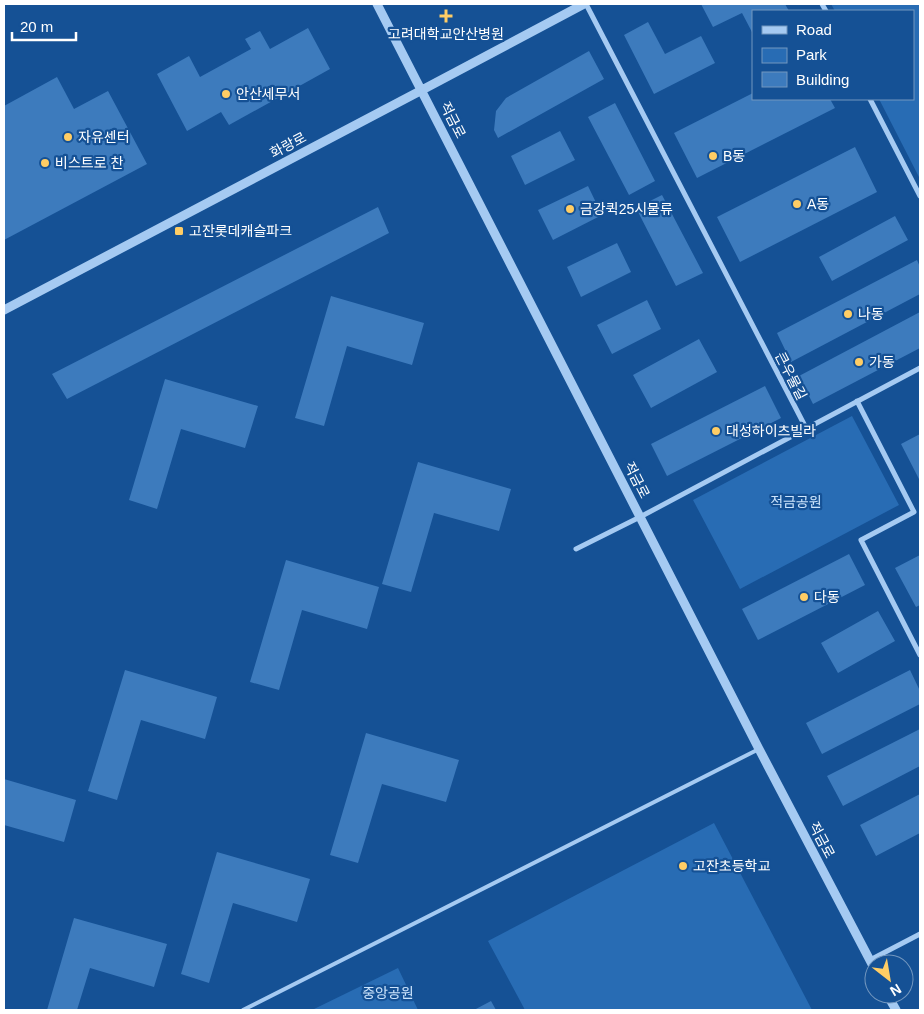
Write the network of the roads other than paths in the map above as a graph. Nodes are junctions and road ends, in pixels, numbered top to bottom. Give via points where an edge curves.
1 (377, 4) edge
2 (585, 4) edge
3 (422, 90) junction
4 (871, 100) edge
5 (920, 196) edge
6 (4, 310) edge
7 (920, 368) edge
8 (857, 401) junction
9 (806, 428) junction
10 (640, 517) junction
11 (576, 549) dead end
12 (920, 655) edge
13 (759, 748) junction
14 (920, 934) edge
15 (867, 954) edge
16 (888, 954) edge
17 (243, 1010) edge

1 - 3 street, 적금로
2 - 3 street, 화랑로
2 - 9 street, 큰우물길
3 - 6 street, 화랑로
3 - 10 street, 적금로
4 - 5 street
7 - 8 street
8 - 9 street
8 - 12 street via 914,512 861,540
9 - 10 street
10 - 11 street
10 - 13 street, 적금로
13 - 15 street, 적금로
13 - 17 lane
14 - 16 street

